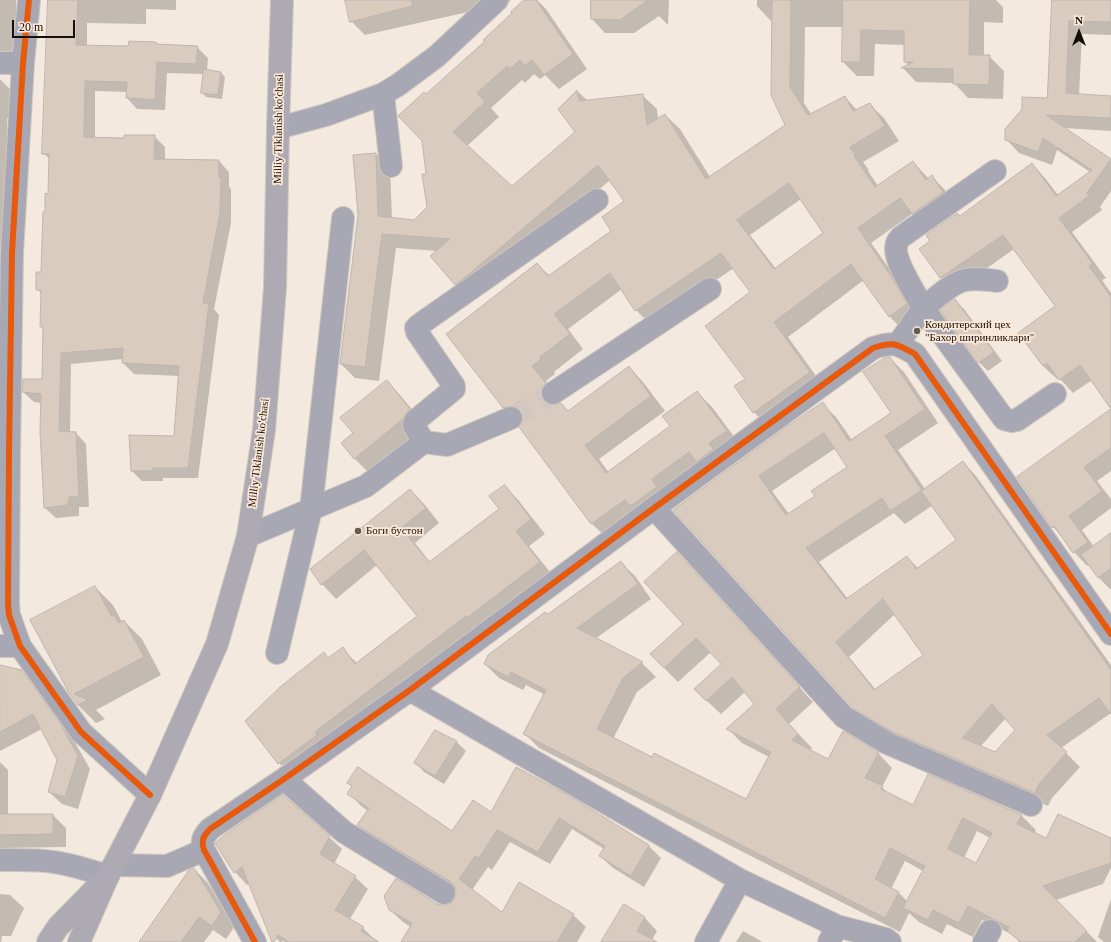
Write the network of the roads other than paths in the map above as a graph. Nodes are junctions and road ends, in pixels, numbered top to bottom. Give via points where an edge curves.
1 (29, 0) edge
2 (282, 0) edge
3 (497, 0) edge
4 (0, 63) edge
5 (23, 63) junction
6 (383, 94) junction
7 (278, 128) junction
8 (391, 166) dead end
9 (995, 172) dead end
10 (597, 200) dead end
11 (343, 218) dead end
12 (6, 253) edge
13 (997, 281) dead end
14 (710, 289) dead end
15 (923, 308) junction
16 (898, 344) junction
17 (553, 393) tunnel mouth
18 (1055, 394) dead end
19 (511, 418) tunnel mouth
20 (424, 442) junction
21 (4, 453) edge
22 (654, 508) junction
23 (311, 509) junction
24 (248, 536) junction
25 (1111, 634) edge
26 (10, 646) edge
27 (277, 653) dead end
28 (410, 690) junction
29 (284, 779) junction
30 (150, 795) junction
31 (1031, 805) dead end
32 (204, 850) junction
33 (0, 860) edge
34 (111, 871) junction
35 (740, 880) junction
36 (444, 893) dead end
37 (833, 934) edge
38 (48, 942) edge
39 (79, 942) edge
40 (255, 942) edge
41 (706, 942) edge
42 (890, 942) edge

1 - 5 street
2 - 7 main road, Milliy Tiklanish ko'chasi
3 - 6 street via 437,56
4 - 5 street
5 - 12 street
6 - 7 street via 326,115
6 - 8 street
7 - 24 main road, Milliy Tiklanish ko'chasi via 276,288 264,430
9 - 15 street via 897,242 897,260
10 - 20 street via 416,328 454,386 454,389 415,421 414,426
11 - 23 street
12 - 21 street
13 - 15 street via 962,281
14 - 17 street
15 - 16 street
15 - 18 street via 1004,419 1012,422 1017,420
16 - 22 street via 886,343 874,348
16 - 25 street via 915,354
19 - 20 street via 447,445
20 - 23 street via 366,486
21 - 26 street
22 - 28 street
22 - 31 street via 844,716 887,743
23 - 24 street
23 - 27 street
24 - 30 main road, Milliy Tiklanish ko'chasi via 217,644
26 - 30 street via 81,732
28 - 29 street
28 - 35 street
29 - 32 street via 210,829 202,838
29 - 36 street via 344,832
30 - 34 main road, Milliy Tiklanish ko'chasi
32 - 34 street via 167,866
32 - 40 street
33 - 34 street via 53,862
34 - 38 main road, Milliy Tiklanish ko'chasi via 58,927
34 - 39 main road, Milliy Tiklanish ko'chasi
35 - 37 street
35 - 41 street
37 - 42 street via 886,939

